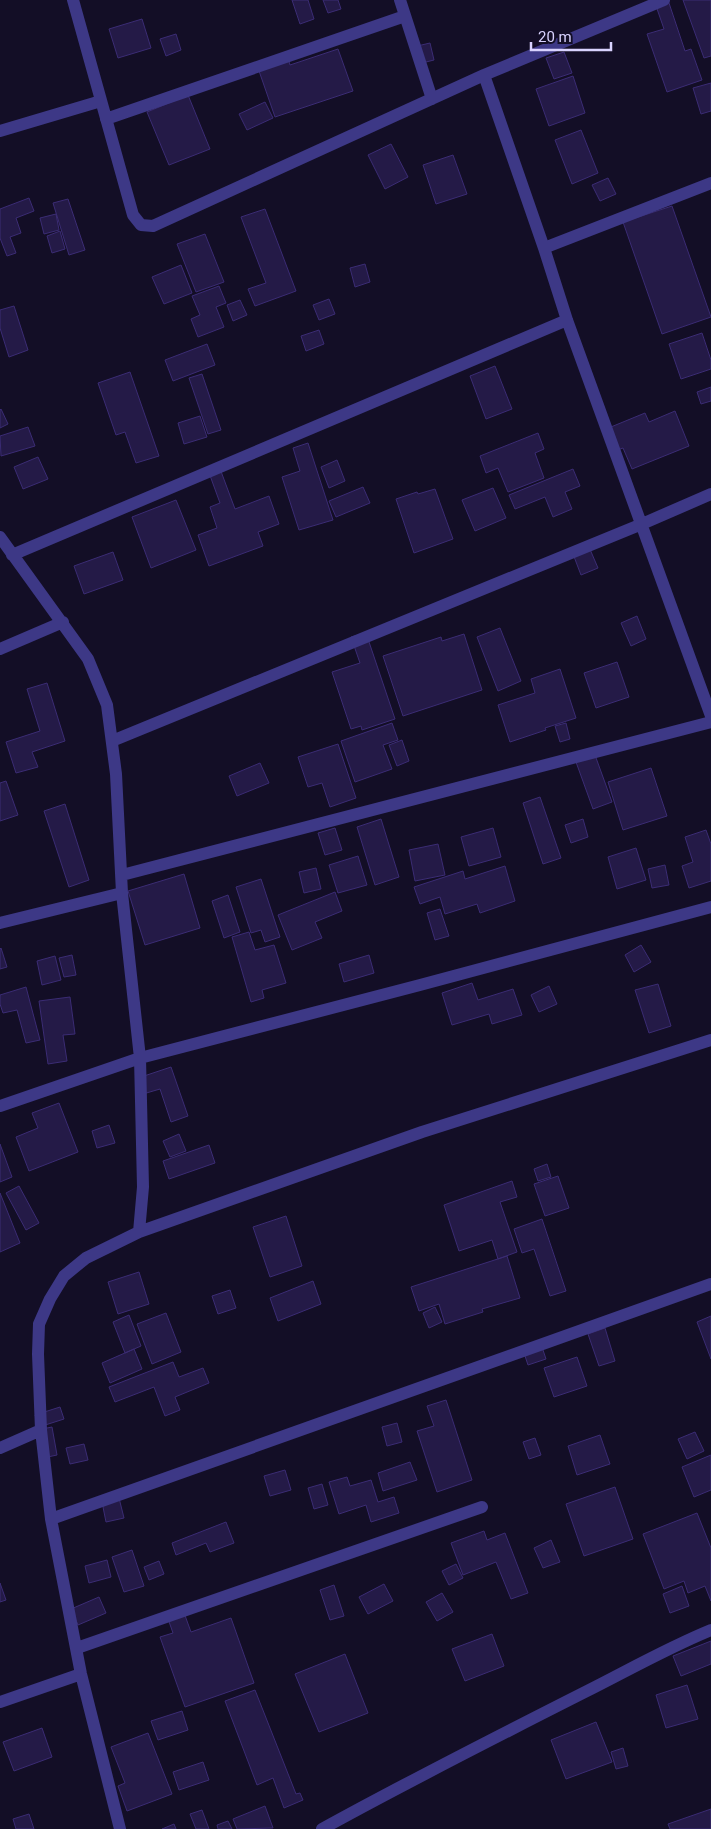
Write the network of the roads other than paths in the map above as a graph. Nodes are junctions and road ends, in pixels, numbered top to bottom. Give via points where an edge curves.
1 (73, 0) edge
2 (400, 0) edge
3 (664, 0) edge
4 (405, 16) junction
5 (484, 75) junction
6 (432, 99) junction
7 (101, 101) junction
8 (106, 119) junction
9 (0, 131) edge
10 (711, 182) edge
11 (544, 248) junction
12 (567, 320) junction
13 (711, 494) edge
14 (642, 524) junction
15 (0, 537) edge
16 (12, 555) junction
17 (63, 622) junction
18 (0, 649) edge
19 (711, 716) edge
20 (711, 722) edge
21 (112, 742) junction
22 (122, 875) junction
23 (122, 893) junction
24 (711, 907) edge
25 (0, 923) edge
26 (711, 1040) edge
27 (140, 1058) junction
28 (0, 1106) edge
29 (139, 1232) junction
30 (711, 1284) edge
31 (41, 1430) junction
32 (0, 1448) edge
33 (482, 1507) dead end
34 (51, 1518) junction
35 (711, 1630) edge
36 (77, 1648) junction
37 (81, 1674) junction
38 (0, 1702) edge
39 (120, 1829) edge
40 (322, 1829) edge

1 - 7 street
2 - 4 street
3 - 5 street
4 - 6 street
4 - 8 street
5 - 6 street
5 - 11 street
6 - 8 street via 153,226 141,225 133,215
7 - 8 street
7 - 9 street
10 - 11 street
11 - 12 street
12 - 14 street
12 - 16 street
13 - 14 street
14 - 19 street
14 - 21 street
15 - 16 street
16 - 17 street
17 - 18 street
17 - 21 street via 88,659 99,683
20 - 22 street
21 - 22 street
22 - 23 street
23 - 25 street
23 - 27 street
24 - 27 street
26 - 29 street via 422,1132
27 - 28 street
27 - 29 street via 143,1186
29 - 31 street via 86,1258 64,1276 50,1299 39,1324
30 - 34 street
31 - 32 street
31 - 34 street
33 - 36 street
34 - 36 street
35 - 40 street via 653,1656
36 - 37 street
37 - 38 street
37 - 39 street

